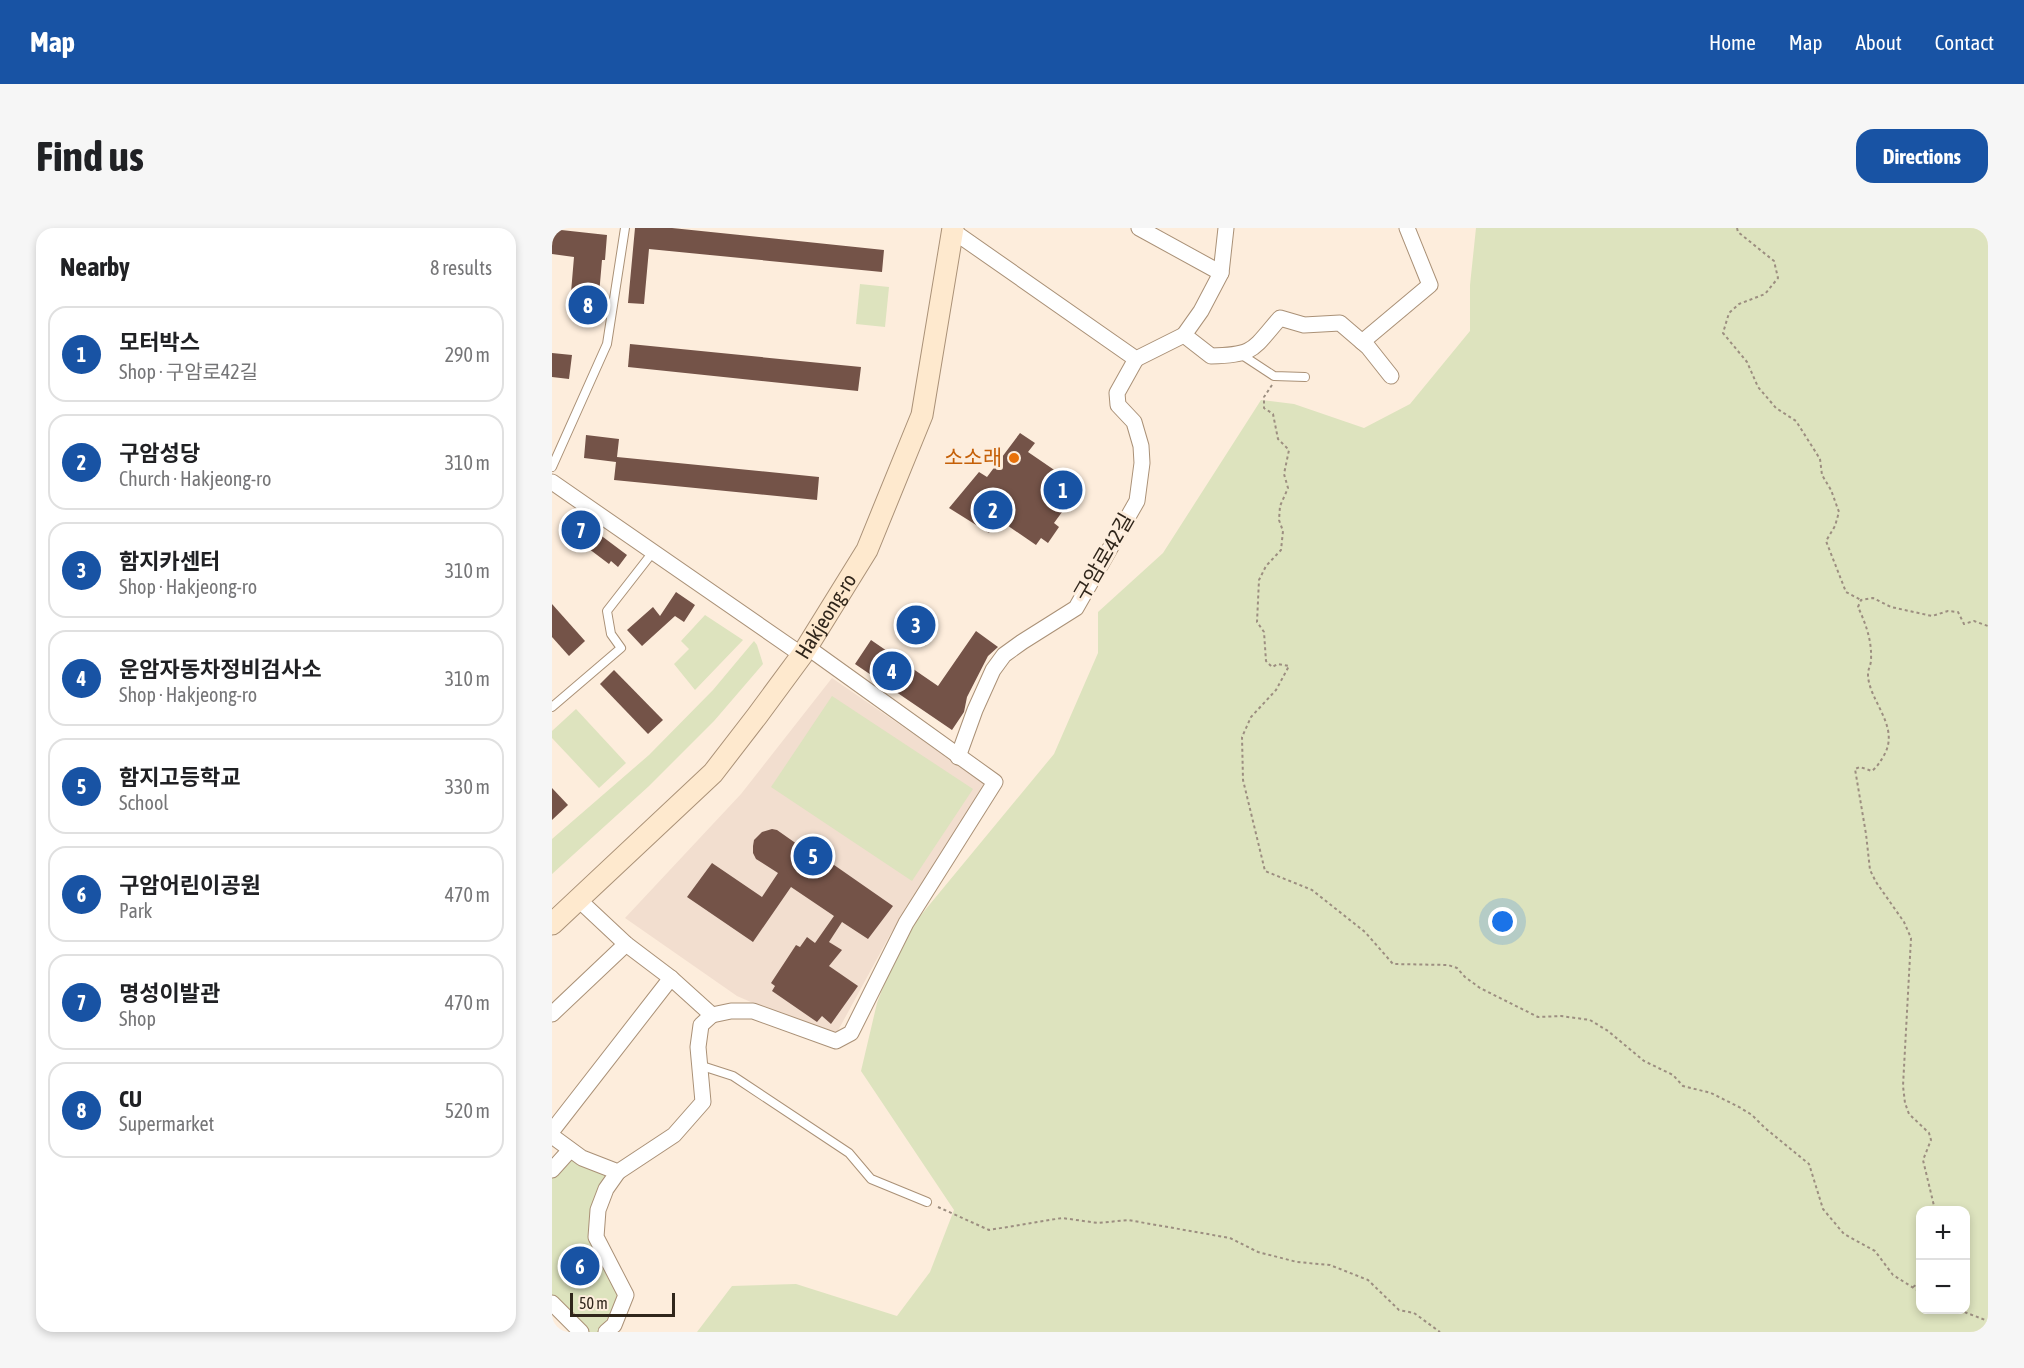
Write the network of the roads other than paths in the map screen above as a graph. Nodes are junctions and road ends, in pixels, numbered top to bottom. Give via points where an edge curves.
1 (625, 228) edge
2 (1138, 228) edge
3 (1226, 228) edge
4 (1407, 228) edge
5 (953, 229) edge
6 (1221, 273) junction
7 (1184, 335) junction
8 (1362, 342) junction
9 (1241, 354) junction
10 (1136, 359) junction
11 (1391, 376) dead end
12 (1305, 377) dead end
13 (552, 467) edge
14 (552, 482) edge
15 (653, 552) junction
16 (804, 651) junction
17 (552, 707) edge
18 (958, 757) junction
19 (579, 900) junction
20 (552, 924) edge
21 (626, 944) junction
22 (671, 978) junction
23 (552, 1014) edge
24 (712, 1015) junction
25 (699, 1065) junction
26 (552, 1131) edge
27 (552, 1136) edge
28 (570, 1150) junction
29 (552, 1170) edge
30 (618, 1172) junction
31 (927, 1202) road end
32 (552, 1303) edge
33 (581, 1332) edge
34 (606, 1332) edge

1 - 13 lane via 607,344
2 - 6 street
3 - 6 street
4 - 8 street via 1430,285
5 - 10 street
5 - 16 main road, Hakjeong-ro via 922,415 867,550
6 - 7 street
7 - 9 street via 1211,356
7 - 10 street
8 - 9 street via 1340,323 1304,325 1280,318 1252,350
8 - 11 street
9 - 12 lane via 1274,376
10 - 18 street, 구암로42길 via 1117,393 1118,405 1134,422 1141,446 1137,501 1076,608 1004,655 993,670
14 - 15 street
15 - 16 street
15 - 17 lane via 607,611 611,634 621,648
16 - 18 street
16 - 19 main road, Hakjeong-ro via 712,773
18 - 24 street via 995,782 906,923 851,1033 836,1041 753,1011
19 - 20 main road, Hakjeong-ro
19 - 21 street
21 - 22 street
21 - 23 street
22 - 24 street
22 - 26 street
24 - 25 street via 701,1025
25 - 30 street via 703,1102 674,1135
25 - 31 lane via 743,1082 849,1153 871,1179
27 - 28 street
28 - 29 street
28 - 30 street
30 - 34 street via 598,1210 596,1237 626,1295 614,1325
32 - 33 street

